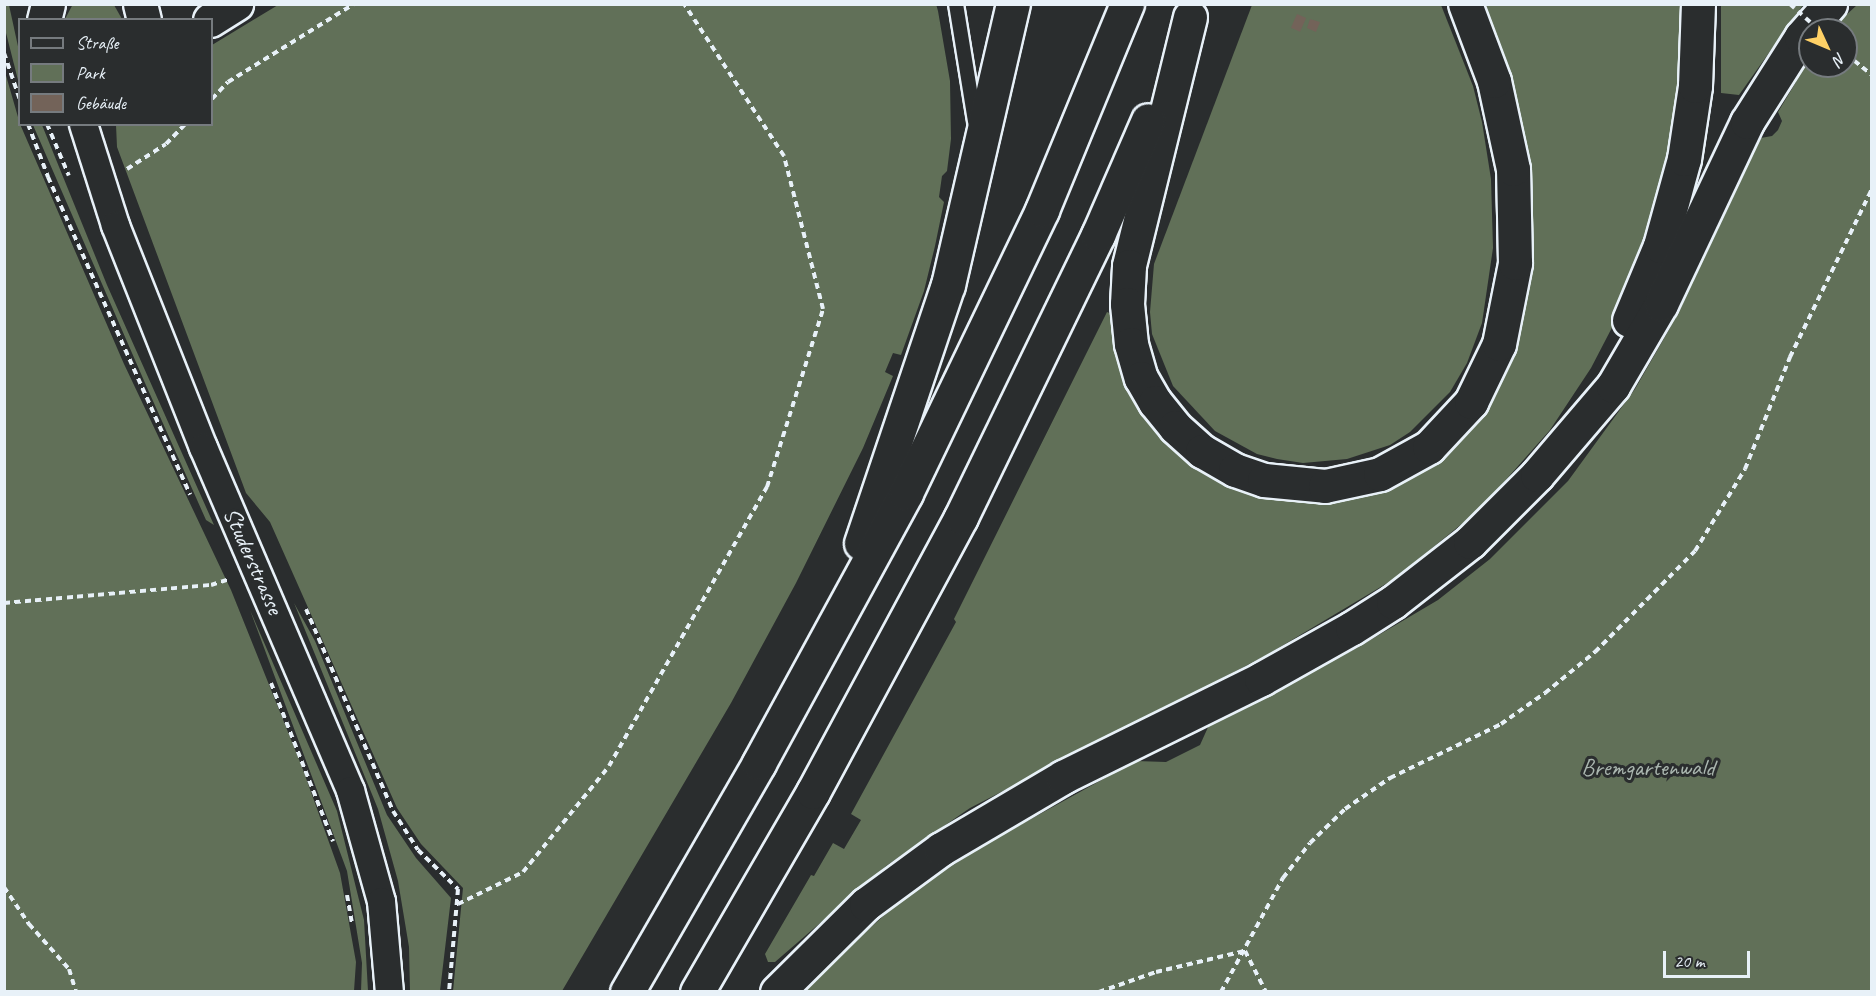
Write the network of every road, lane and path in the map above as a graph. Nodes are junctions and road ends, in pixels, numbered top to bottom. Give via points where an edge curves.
1 (236, 4) edge
2 (354, 4) edge
3 (684, 4) edge
4 (956, 4) edge
5 (1013, 4) edge
6 (1127, 4) edge
7 (1465, 4) edge
8 (1698, 4) edge
9 (1791, 4) edge
10 (1830, 4) edge
11 (1192, 11) edge
12 (213, 18) edge
13 (1806, 18) edge
14 (4, 53) edge
15 (1858, 64) edge
16 (1872, 75) edge
17 (18, 94) edge
18 (213, 98) edge
19 (29, 126) edge
20 (183, 126) edge
21 (90, 129) edge
22 (979, 151) junction
23 (102, 186) junction
24 (1872, 189) edge
25 (1564, 441) junction
26 (193, 501) dead end
27 (227, 568) dead end
28 (232, 578) junction
29 (236, 588) dead end
30 (4, 603) edge
31 (303, 606) dead end
32 (826, 641) junction
33 (269, 678) dead end
34 (336, 851) dead end
35 (346, 883) dead end
36 (4, 887) edge
37 (458, 904) junction
38 (353, 928) dead end
39 (1245, 951) junction
40 (76, 992) edge
41 (389, 992) edge
42 (448, 992) edge
43 (627, 992) edge
44 (697, 992) edge
45 (777, 992) edge
46 (1099, 992) edge
47 (1221, 992) edge
48 (1266, 992) edge

1 - 12 main road
2 - 18 path via 228,82
3 - 37 path via 784,156 823,309 767,487 609,766 523,872
4 - 22 lane via 966,45
5 - 22 main road
6 - 32 main road via 1042,210 977,351
7 - 11 main road via 1494,81 1513,169 1515,263 1499,344 1471,402 1429,447 1380,474 1325,486 1264,480 1235,470 1202,451 1175,428 1155,402 1141,378 1131,344 1129,267
8 - 25 main road via 1691,123 1674,204 1642,294
9 - 13 path, bridge
10 - 25 main road via 1772,77 1637,349 1613,386
11 - 44 main road via 1098,235 967,507 813,792
14 - 17 path
15 - 16 path
19 - 26 path via 57,198
20 - 23 path via 166,144
21 - 23 street, Studerstrasse
22 - 32 main road via 935,329
23 - 41 street, Studerstrasse via 203,447 350,790 381,901
24 - 39 path via 1800,336 1745,469 1695,550 1594,652 1545,693 1501,724 1390,778 1345,809 1310,843 1283,878
25 - 45 main road via 1508,507 1470,543 1393,602 1261,679 1005,809 941,849 866,904
27 - 28 path
28 - 29 path
28 - 30 path via 211,585
31 - 37 path via 393,811 418,850 458,889
32 - 43 main road
33 - 34 path
35 - 38 path
36 - 40 path via 28,924 69,969
37 - 42 path
39 - 46 path via 1156,972
39 - 47 path
39 - 48 path

